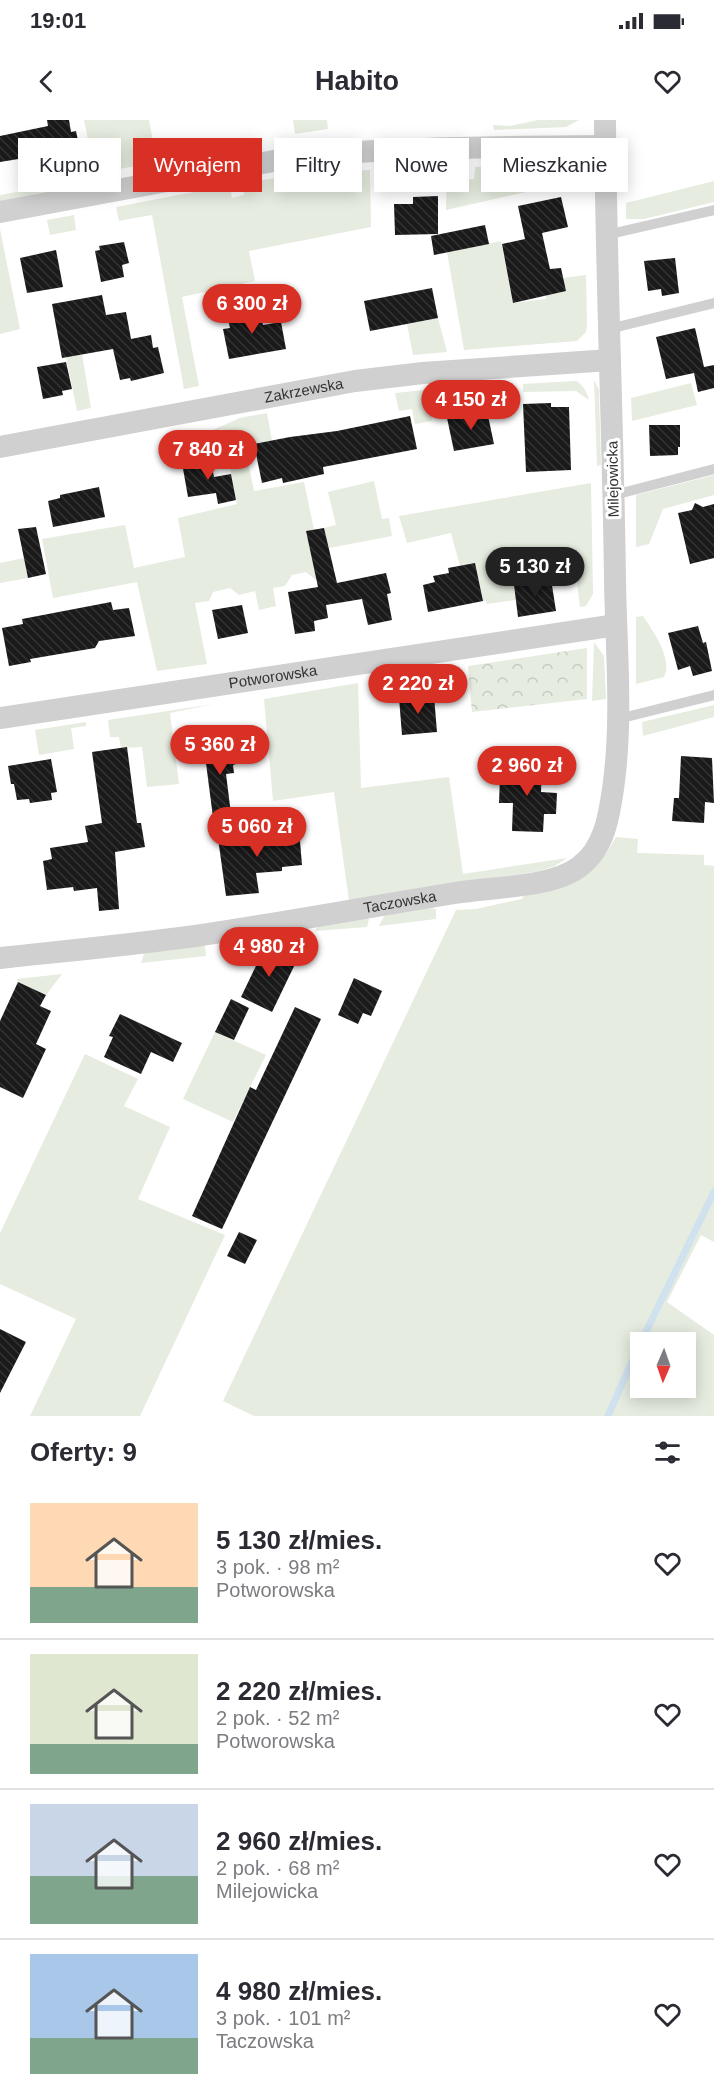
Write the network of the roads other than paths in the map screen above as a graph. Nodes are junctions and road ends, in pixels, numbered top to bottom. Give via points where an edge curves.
1 (605, 120) edge
2 (605, 138) edge
3 (481, 148) edge
4 (606, 192) edge
5 (714, 210) edge
6 (0, 212) edge
7 (606, 235) junction
8 (714, 303) edge
9 (609, 329) junction
10 (610, 360) junction
11 (0, 447) edge
12 (714, 469) edge
13 (614, 495) junction
14 (616, 625) junction
15 (714, 695) edge
16 (0, 718) edge
17 (618, 718) junction
18 (550, 880) joint
19 (0, 958) edge

1 - 2 street, Milejowicka
3 - 6 street via 295,157
4 - 7 street, Milejowicka
5 - 7 lane
7 - 9 street, Milejowicka
8 - 9 lane
9 - 10 street, Milejowicka
10 - 11 street, Zakrzewska via 364,380
10 - 13 street, Milejowicka
12 - 13 lane
13 - 14 street, Milejowicka
14 - 16 street, Potworowska
14 - 17 street, Milejowicka
15 - 17 lane
17 - 18 street, Milejowicka via 614,786 602,837 593,855 579,868
18 - 19 street, Taczowska via 193,936

